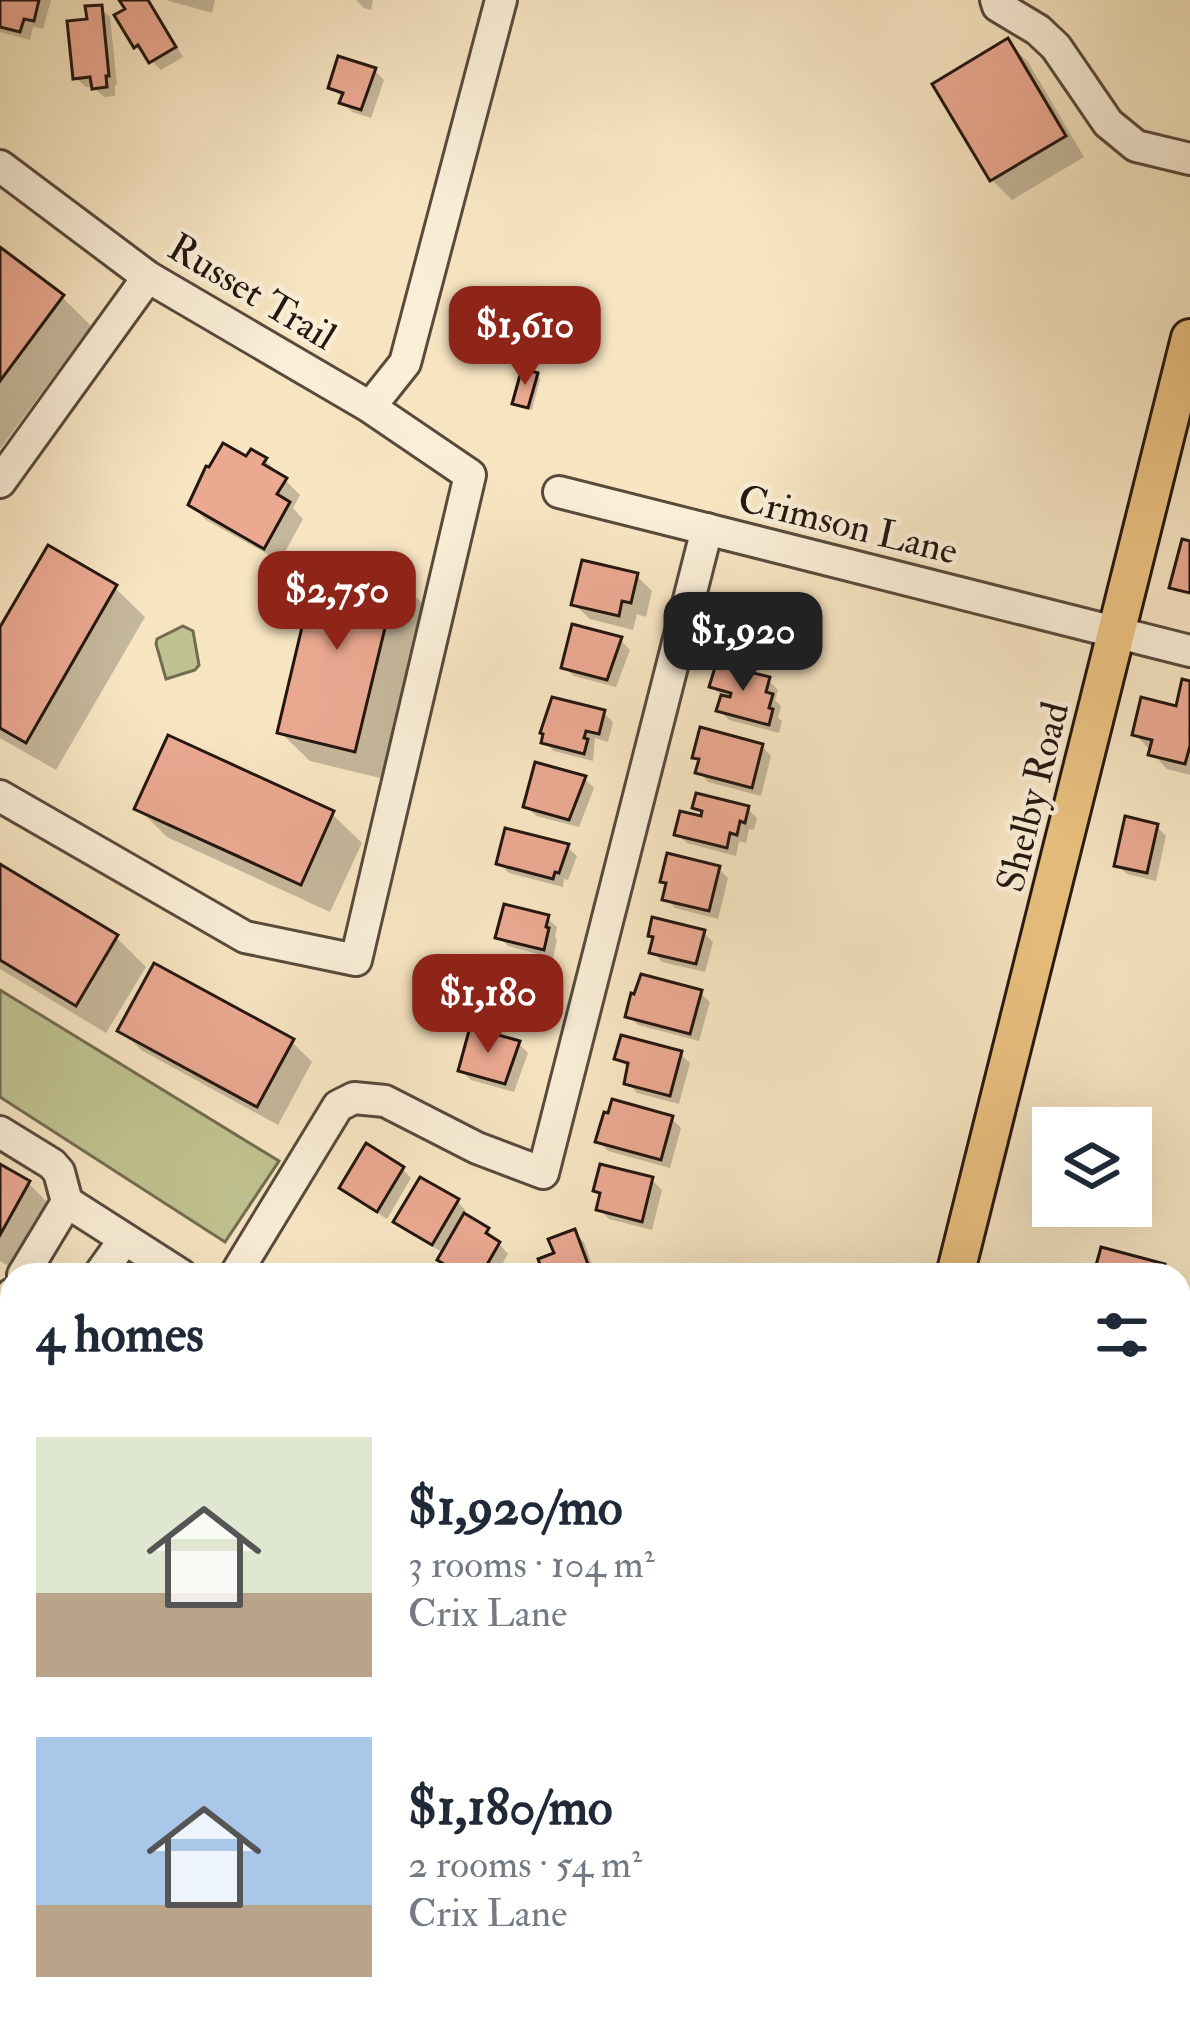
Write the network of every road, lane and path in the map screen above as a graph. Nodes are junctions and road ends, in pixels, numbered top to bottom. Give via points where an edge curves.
1 (501, 0) edge
2 (996, 0) edge
3 (1190, 160) edge
4 (0, 166) edge
5 (148, 278) junction
6 (1188, 359) edge
7 (370, 407) junction
8 (0, 482) edge
9 (560, 492) dead end
10 (707, 529) junction
11 (1117, 634) junction
12 (1190, 651) edge
13 (0, 796) edge
14 (0, 1132) edge
15 (67, 1202) junction
16 (124, 1240) junction
17 (40, 1263) edge
18 (108, 1263) edge
19 (161, 1263) edge
20 (242, 1263) edge
21 (958, 1263) edge

1 - 7 street via 406,363
2 - 3 street via 1056,47 1108,123 1136,146
4 - 5 street, Russet Trail
5 - 7 street, Russet Trail
5 - 8 street
6 - 11 main road, Shelby Road
7 - 13 street, Russet Trail via 470,476 356,960 245,937
9 - 10 street, Crimson Lane
10 - 11 street, Crimson Lane
10 - 20 street via 543,1173 386,1101 354,1099 338,1106
11 - 12 street, Crimson Lane
11 - 21 main road, Shelby Road
14 - 15 street via 52,1164
15 - 16 street
15 - 17 street
16 - 18 street
16 - 19 street

